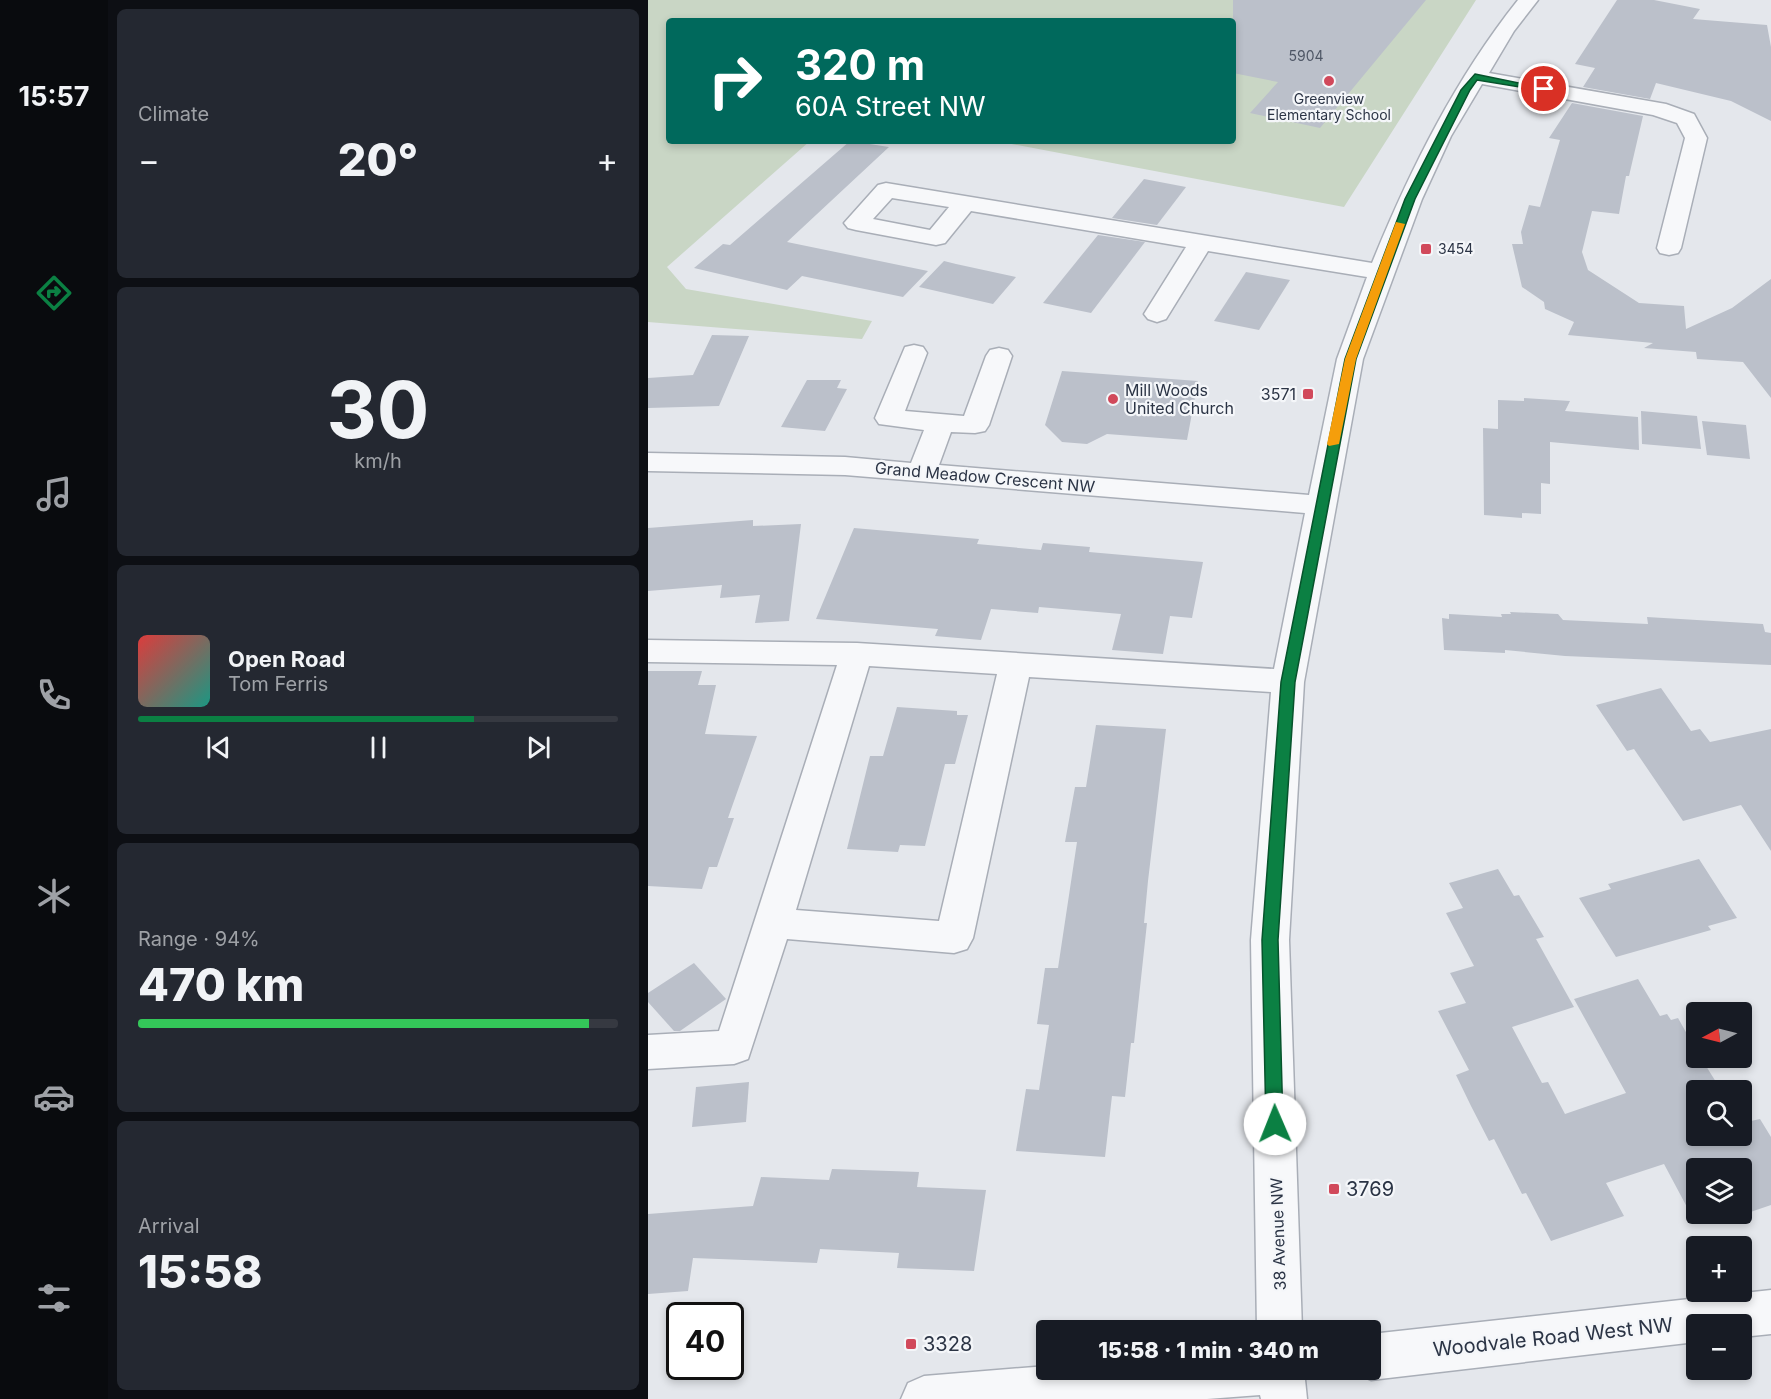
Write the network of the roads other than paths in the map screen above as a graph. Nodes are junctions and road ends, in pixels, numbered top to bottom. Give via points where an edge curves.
1 (1528, 0) edge
2 (1475, 77) junction
3 (965, 203) dead end
4 (1201, 243) junction
5 (1669, 248) dead end
6 (1381, 272) junction
7 (1157, 314) dead end
8 (914, 353) dead end
9 (999, 356) dead end
10 (940, 423) junction
11 (648, 462) edge
12 (922, 472) junction
13 (1320, 505) junction
14 (648, 651) edge
15 (857, 654) junction
16 (1016, 664) junction
17 (1288, 682) junction
18 (773, 923) junction
19 (648, 1053) edge
20 (1771, 1312) edge
21 (1280, 1320) edge
22 (1381, 1357) edge
23 (1158, 1380) edge
24 (1282, 1380) edge
25 (924, 1399) edge
26 (1284, 1399) edge

1 - 2 street, 38 Avenue NW
2 - 5 street via 1658,109 1686,119 1696,138
2 - 6 street, 38 Avenue NW via 1440,136
3 - 4 street
4 - 6 street
4 - 7 street
6 - 13 street, 38 Avenue NW via 1350,359
8 - 10 street via 889,418
9 - 10 street via 975,425
10 - 12 street
11 - 12 street, Grand Meadow Crescent NW via 845,466
12 - 13 street, Grand Meadow Crescent NW
13 - 17 street, 38 Avenue NW
14 - 15 street
15 - 16 street
15 - 18 street
16 - 17 street
16 - 18 street via 954,938
17 - 21 street, 38 Avenue NW via 1270,940
18 - 19 street via 734,1047
20 - 22 street, Woodvale Road West NW
23 - 25 street
24 - 26 street

